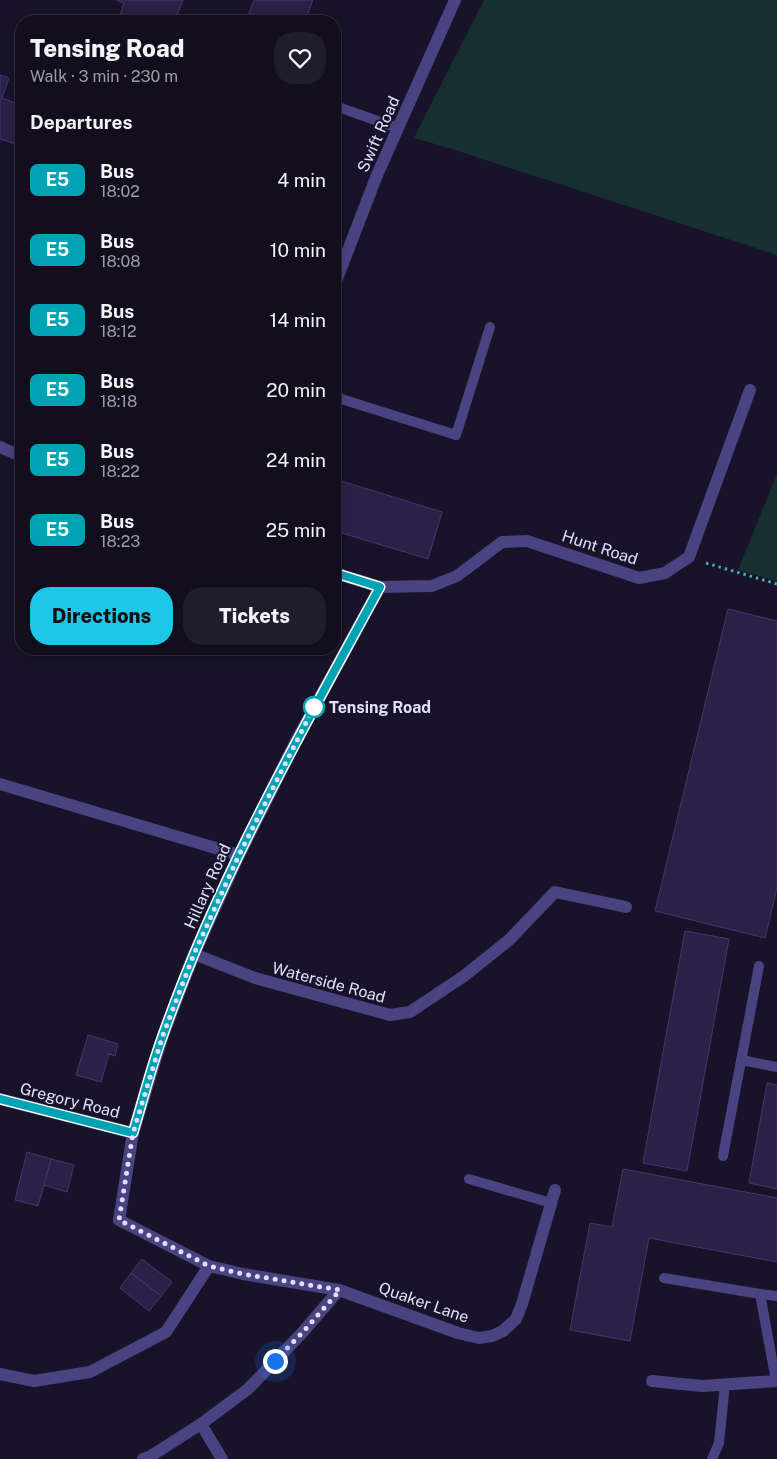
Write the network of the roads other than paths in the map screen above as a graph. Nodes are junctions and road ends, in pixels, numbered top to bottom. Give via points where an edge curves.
1 (455, 0) edge
2 (341, 108) edge
3 (398, 128) junction
4 (341, 269) edge
5 (490, 327) dead end
6 (750, 390) dead end
7 (341, 399) edge
8 (0, 447) edge
9 (15, 453) edge
10 (341, 575) edge
11 (380, 587) junction
12 (0, 784) edge
13 (239, 855) junction
14 (626, 907) dead end
15 (194, 954) junction
16 (759, 966) dead end
17 (741, 1060) junction
18 (777, 1067) edge
19 (0, 1099) edge
20 (133, 1133) junction
21 (723, 1156) dead end
22 (469, 1179) dead end
23 (555, 1190) dead end
24 (550, 1204) junction
25 (119, 1220) joint
26 (209, 1266) junction
27 (664, 1278) dead end
28 (340, 1290) junction
29 (760, 1294) junction
30 (777, 1296) edge
31 (0, 1374) edge
32 (652, 1381) dead end
33 (776, 1381) edge
34 (725, 1384) junction
35 (201, 1424) junction
36 (143, 1459) edge
37 (222, 1459) edge
38 (712, 1459) edge

1 - 3 street, Swift Road
2 - 3 lane
3 - 4 street, Swift Road
5 - 7 lane via 456,435
6 - 11 street, Hunt Road via 689,558 665,573 639,578 527,540 502,542 457,576 432,586
8 - 9 street
10 - 11 street, Hunt Road
11 - 13 street, Hillary Road via 296,740
12 - 13 street
13 - 15 street, Hillary Road
14 - 15 street, Waterside Road via 555,892 509,940 464,976 410,1012 390,1015 255,978
15 - 20 street, Hillary Road via 163,1035
16 - 17 lane
17 - 18 lane
17 - 21 lane
19 - 20 street, Gregory Road
20 - 25 street, Hillary Road
22 - 24 lane
23 - 24 street, Quaker Lane
24 - 28 street, Quaker Lane via 516,1319 492,1336 479,1338 458,1333
25 - 26 street, Quaker Lane
26 - 28 street, Quaker Lane
26 - 31 street via 166,1332 90,1372 34,1382
27 - 29 lane
28 - 35 street via 248,1389
29 - 30 lane
29 - 33 lane
32 - 34 street via 702,1386
33 - 34 street
34 - 38 lane via 719,1443
35 - 36 street
35 - 37 street

